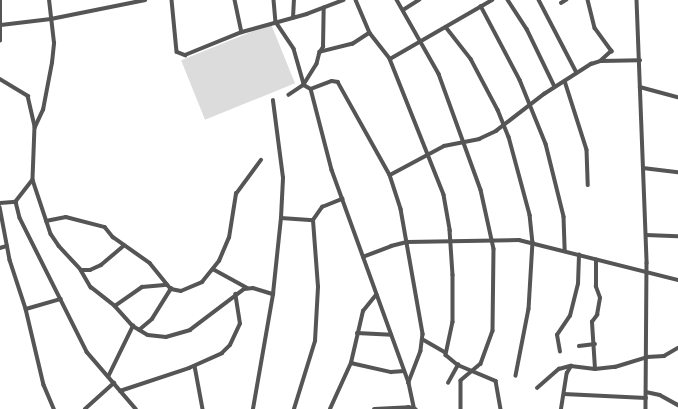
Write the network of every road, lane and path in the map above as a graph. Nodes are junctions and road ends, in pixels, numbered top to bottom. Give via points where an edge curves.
1 (0, 0) edge
2 (49, 0) edge
3 (146, 0) edge
4 (172, 0) edge
5 (235, 0) edge
6 (274, 0) edge
7 (294, 0) edge
8 (343, 0) edge
9 (356, 0) edge
10 (397, 0) edge
11 (419, 0) edge
12 (492, 0) edge
13 (508, 0) edge
14 (540, 0) edge
15 (566, 0) edge
16 (588, 0) edge
17 (637, 0) edge
18 (561, 3) dead end
19 (481, 6) junction
20 (324, 8) junction
21 (403, 10) junction
22 (293, 18) junction
23 (51, 19) junction
24 (276, 22) junction
25 (1, 26) junction
26 (446, 27) junction
27 (242, 32) junction
28 (370, 32) junction
29 (0, 41) edge
30 (421, 42) junction
31 (320, 52) junction
32 (390, 59) junction
33 (640, 60) junction
34 (601, 61) junction
35 (577, 73) junction
36 (0, 79) edge
37 (565, 81) junction
38 (304, 85) junction
39 (555, 87) junction
40 (640, 87) junction
41 (311, 89) junction
42 (289, 95) dead end
43 (678, 97) edge
44 (273, 102) dead end
45 (531, 104) junction
46 (504, 126) junction
47 (35, 127) junction
48 (464, 142) junction
49 (428, 154) junction
50 (261, 160) dead end
51 (643, 168) junction
52 (678, 172) edge
53 (390, 175) junction
54 (33, 180) junction
55 (588, 185) dead end
56 (342, 199) junction
57 (16, 202) junction
58 (0, 203) edge
59 (0, 207) edge
60 (280, 218) junction
61 (46, 220) junction
62 (313, 220) junction
63 (646, 235) junction
64 (678, 236) edge
65 (491, 240) junction
66 (407, 242) junction
67 (533, 242) junction
68 (452, 243) junction
69 (7, 246) junction
70 (124, 246) junction
71 (0, 248) edge
72 (565, 251) junction
73 (579, 256) junction
74 (363, 257) junction
75 (596, 260) junction
76 (213, 269) junction
77 (81, 270) junction
78 (647, 273) junction
79 (678, 280) edge
80 (167, 285) junction
81 (247, 288) junction
82 (171, 289) junction
83 (235, 294) junction
84 (273, 294) junction
85 (376, 295) junction
86 (61, 299) junction
87 (115, 306) junction
88 (26, 309) junction
89 (133, 326) junction
90 (139, 330) junction
91 (357, 333) junction
92 (391, 335) junction
93 (424, 340) junction
94 (595, 344) junction
95 (579, 346) dead end
96 (678, 348) edge
97 (445, 352) junction
98 (560, 352) dead end
99 (647, 357) junction
100 (351, 362) junction
101 (458, 365) junction
102 (195, 366) junction
103 (572, 366) junction
104 (595, 369) junction
105 (404, 371) junction
106 (472, 372) junction
107 (516, 376) dead end
108 (108, 377) junction
109 (114, 383) junction
110 (409, 383) junction
111 (448, 383) dead end
112 (537, 388) dead end
113 (120, 391) junction
114 (646, 392) junction
115 (564, 394) junction
116 (646, 398) junction
117 (94, 404) junction
118 (678, 404) edge
119 (415, 408) edge
120 (54, 409) edge
121 (85, 409) edge
122 (93, 409) edge
123 (136, 409) edge
124 (203, 409) edge
125 (253, 409) edge
126 (294, 409) edge
127 (330, 409) edge
128 (374, 409) edge
129 (461, 409) edge
130 (501, 409) edge
131 (561, 409) edge
132 (646, 409) edge

1 - 25 street
2 - 23 street
3 - 23 street
4 - 27 street via 174,38 177,52 180,54 192,53
5 - 27 street
6 - 24 street
7 - 22 street
8 - 20 street
9 - 28 street
10 - 21 street
11 - 21 street
12 - 19 street
13 - 39 street via 527,29
14 - 35 street
15 - 18 street
16 - 34 street via 595,28 612,51
17 - 33 street
19 - 26 street
19 - 45 street
20 - 22 street
20 - 31 street via 323,47
21 - 30 street
22 - 24 street
23 - 25 street
23 - 47 street via 52,63 43,110
24 - 27 street
24 - 38 street via 294,50
25 - 29 street
26 - 30 street
26 - 46 street via 478,70
28 - 31 street via 353,44
28 - 32 street
30 - 32 street
30 - 48 street via 439,74
31 - 38 street via 317,64
32 - 49 street
33 - 34 street
33 - 40 street
34 - 35 street
35 - 37 street
36 - 47 street via 28,96
37 - 39 street
37 - 55 street via 587,150
38 - 41 street
38 - 42 street
39 - 45 street
40 - 43 street
40 - 51 street
41 - 53 street via 332,81 338,82
41 - 56 street
44 - 60 street via 283,178
45 - 46 street
45 - 72 street via 556,177 564,223
46 - 48 street via 488,136
46 - 67 street via 525,194
47 - 54 street
48 - 49 street via 444,146
48 - 65 street via 482,194
49 - 53 street via 419,162
49 - 68 street via 444,195
50 - 76 street via 236,194 229,238
51 - 52 street
51 - 63 street
53 - 66 street
54 - 57 street
54 - 61 street
56 - 62 street via 322,208
56 - 74 street
57 - 58 street
57 - 86 street via 20,218
59 - 69 street
60 - 62 street
60 - 84 street
61 - 70 street via 66,217 102,226
61 - 77 street via 54,240
62 - 126 street via 318,287 315,341
63 - 64 street
63 - 78 street
65 - 67 street
65 - 68 street
65 - 106 street via 496,260 494,323 484,359
66 - 68 street
66 - 74 street
66 - 93 street
67 - 72 street
67 - 107 street via 528,320
68 - 97 street via 453,322
69 - 71 street
69 - 88 street
70 - 77 street via 101,265 90,270
70 - 80 street via 150,263
72 - 73 street
73 - 75 street
73 - 98 street via 578,284 570,316 557,335
74 - 85 street
75 - 78 street
75 - 94 street via 596,287 600,298 597,315 592,322
76 - 81 street
76 - 82 street via 202,282 187,289
77 - 87 street via 91,287
78 - 79 street
78 - 99 street
80 - 82 street
80 - 87 street via 142,287
81 - 83 street
81 - 84 street
82 - 90 street via 152,319
83 - 90 street via 190,330 156,337
83 - 102 street via 240,324 230,345 222,353
84 - 125 street
85 - 91 street via 363,311
85 - 92 street
86 - 88 street
86 - 108 street via 87,352
87 - 89 street
88 - 120 street via 44,385
89 - 90 street
89 - 108 street
91 - 92 street
91 - 100 street
92 - 105 street
93 - 97 street
93 - 110 street
94 - 95 street
94 - 104 street
96 - 99 street via 664,356
97 - 101 street
99 - 104 street via 615,367
99 - 114 street
100 - 105 street via 391,372
100 - 127 street
101 - 106 street
101 - 111 street
102 - 113 street
102 - 124 street
103 - 104 street
103 - 112 street via 559,369
103 - 115 street via 566,372
105 - 110 street
106 - 129 street via 464,377 459,386
106 - 130 street via 496,380
108 - 109 street
109 - 113 street
109 - 117 street
110 - 119 street
113 - 123 street
114 - 116 street
114 - 118 street via 660,395
115 - 116 street
115 - 131 street
116 - 132 street
117 - 121 street
117 - 122 street
119 - 128 street

